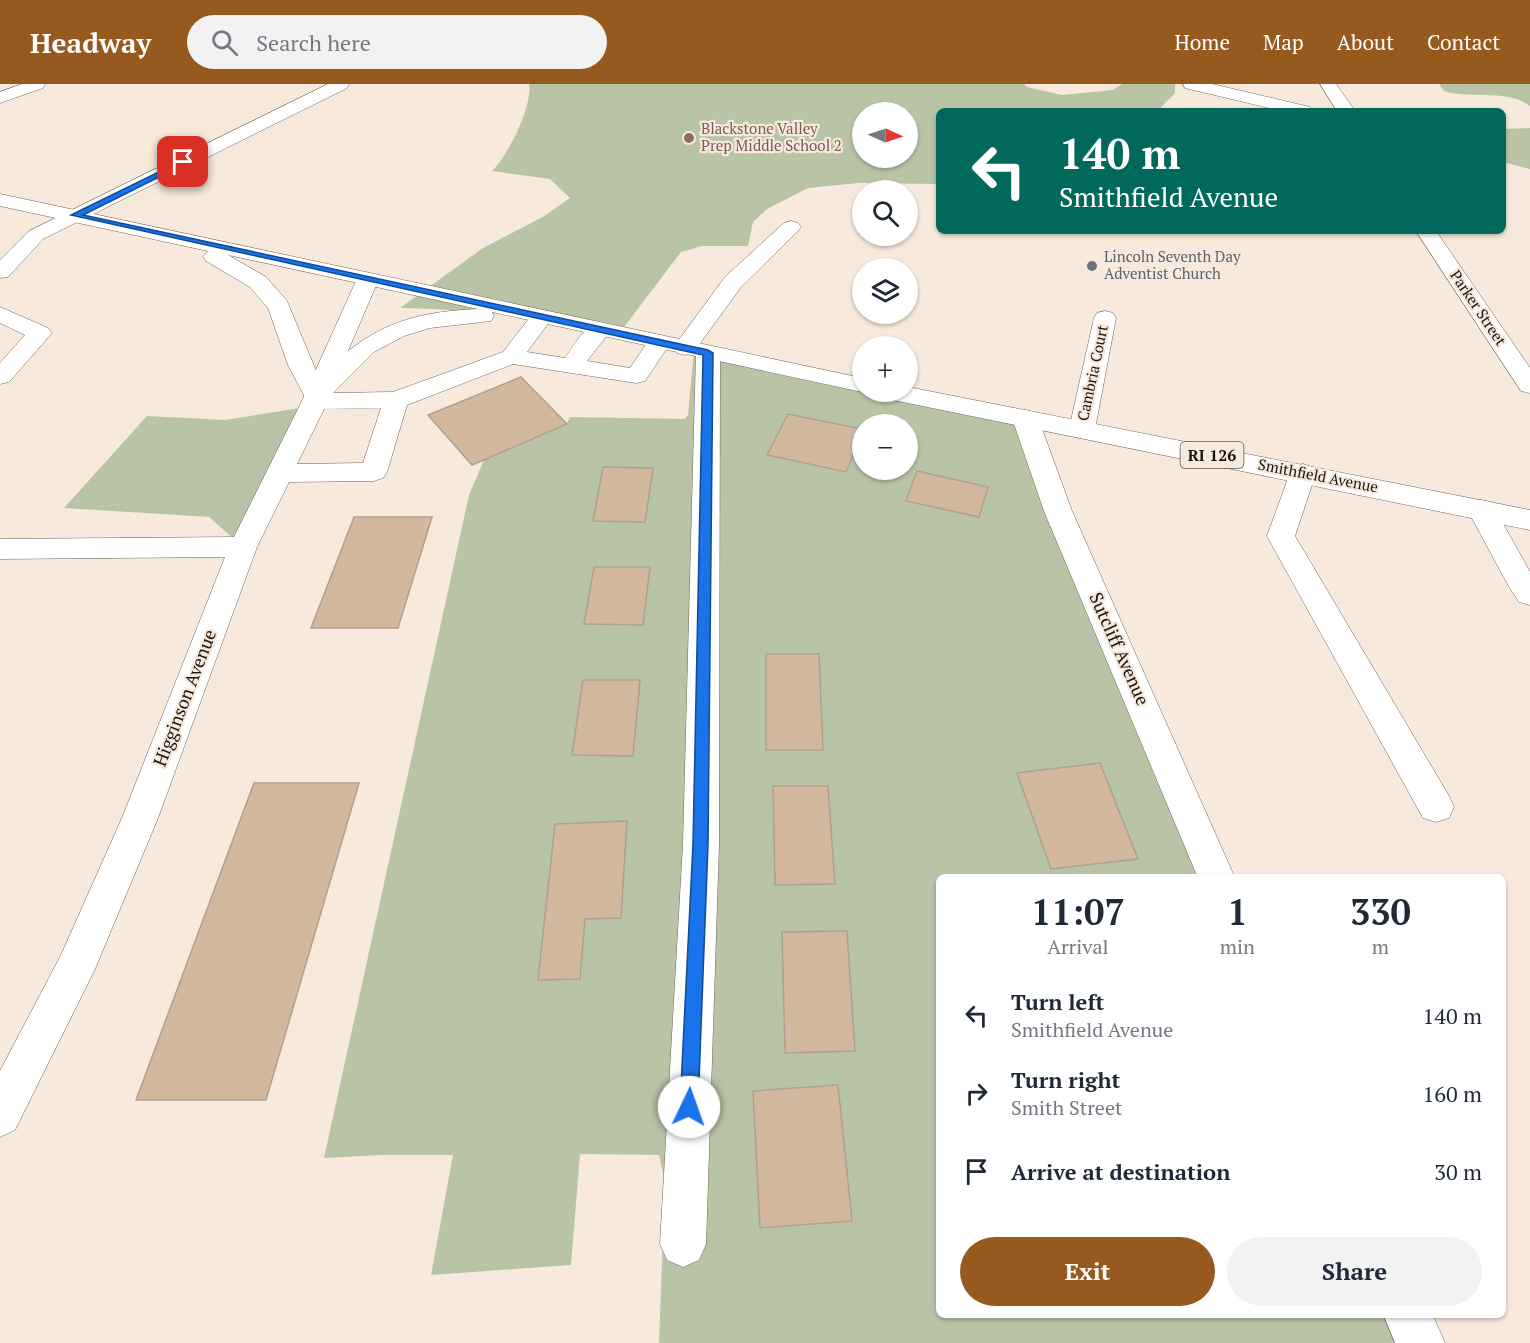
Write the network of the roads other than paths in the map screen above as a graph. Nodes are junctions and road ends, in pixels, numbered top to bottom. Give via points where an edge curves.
1 (37, 84) edge
2 (341, 84) edge
3 (1191, 84) edge
4 (1328, 84) edge
5 (0, 98) edge
6 (1291, 108) edge
7 (1344, 108) edge
8 (0, 200) edge
9 (75, 215) junction
10 (791, 227) dead end
11 (1428, 234) edge
12 (188, 241) junction
13 (0, 272) edge
14 (367, 281) junction
15 (0, 314) edge
16 (540, 316) junction
17 (1105, 318) dead end
18 (600, 329) junction
19 (659, 342) junction
20 (697, 350) junction
21 (512, 357) junction
22 (571, 366) junction
23 (0, 377) edge
24 (852, 383) edge
25 (1530, 386) edge
26 (918, 397) edge
27 (315, 398) junction
28 (396, 400) junction
29 (1025, 418) junction
30 (1082, 429) junction
31 (278, 473) junction
32 (1303, 473) junction
33 (1481, 509) junction
34 (1530, 520) edge
35 (243, 547) junction
36 (2, 552) edge
37 (1530, 594) edge
38 (1436, 807) dead end
39 (1215, 874) edge
40 (6, 1092) edge
41 (683, 1244) dead end
42 (1409, 1318) edge
43 (1420, 1343) edge

1 - 5 street
2 - 9 street
3 - 6 street
4 - 7 street
8 - 9 street
9 - 12 street
9 - 13 street via 36,235
10 - 20 street via 733,282
11 - 25 street, Parker Street
12 - 14 street
12 - 27 street via 234,266 273,297
14 - 16 street
14 - 27 street, Higginson Avenue
15 - 23 street via 40,333
16 - 18 street
16 - 21 street
16 - 27 street via 461,316 399,328 353,357
17 - 30 street, Cambria Court
18 - 19 street
18 - 22 street
19 - 20 street
19 - 22 street via 636,376
20 - 24 street
20 - 41 street via 701,844
21 - 22 street
21 - 28 street
26 - 29 street, Smithfield Avenue / RI 126
27 - 28 street
27 - 31 street, Higginson Avenue
28 - 31 street via 374,472
29 - 30 street, Smithfield Avenue / RI 126
29 - 39 street, Sutcliff Avenue via 1058,511
30 - 32 street, Smithfield Avenue / RI 126
31 - 35 street, Higginson Avenue
32 - 33 street, Smithfield Avenue / RI 126
32 - 38 street via 1281,536
33 - 34 street, Smithfield Avenue / RI 126
33 - 37 street
35 - 36 street
35 - 40 street, Higginson Avenue via 140,818 75,969
42 - 43 street

